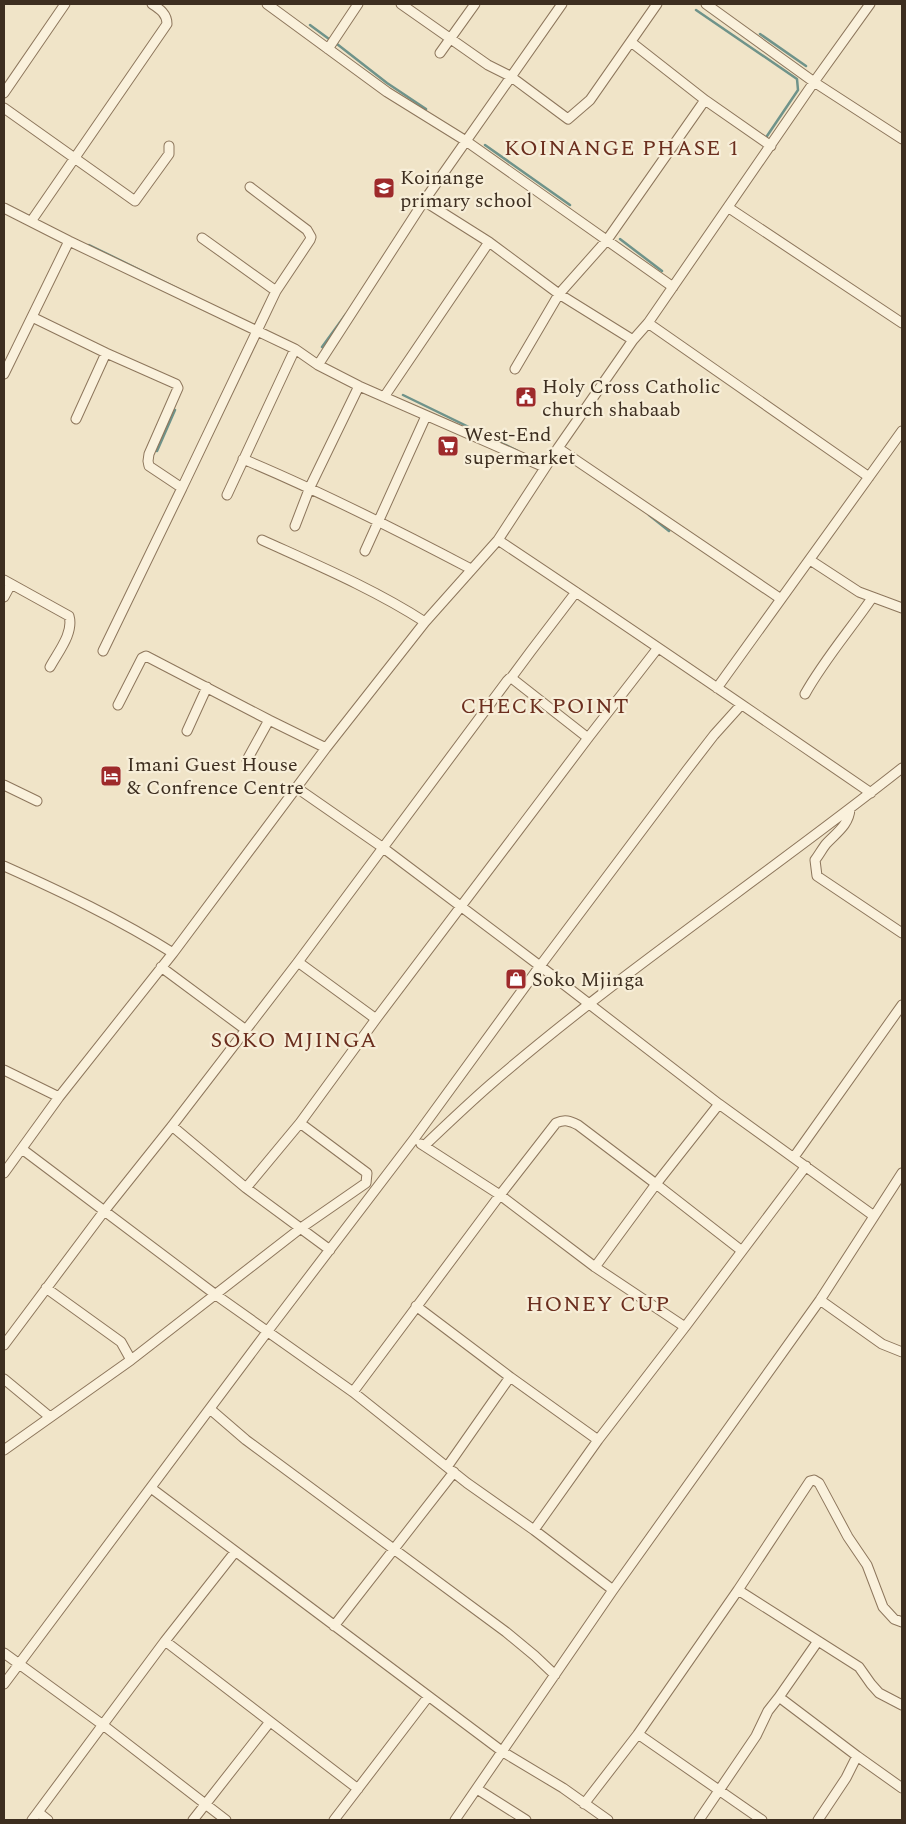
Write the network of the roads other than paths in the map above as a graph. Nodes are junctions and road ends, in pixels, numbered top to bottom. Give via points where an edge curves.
1 (65, 4) edge
2 (152, 4) edge
3 (267, 4) edge
4 (358, 4) edge
5 (402, 4) edge
6 (475, 4) edge
7 (562, 4) edge
8 (657, 4) edge
9 (706, 4) edge
10 (870, 4) edge
11 (450, 38) junction
12 (631, 42) junction
13 (328, 49) junction
14 (440, 53) dead end
15 (510, 76) junction
16 (814, 82) junction
17 (4, 93) edge
18 (705, 100) junction
19 (4, 108) edge
20 (902, 139) edge
21 (466, 141) junction
22 (169, 146) dead end
23 (771, 146) junction
24 (75, 158) junction
25 (250, 187) dead end
26 (424, 201) junction
27 (4, 208) edge
28 (729, 208) junction
29 (32, 220) junction
30 (202, 238) dead end
31 (607, 240) junction
32 (69, 241) junction
33 (490, 242) junction
34 (673, 288) junction
35 (276, 291) junction
36 (559, 294) junction
37 (32, 317) junction
38 (648, 323) junction
39 (902, 323) edge
40 (256, 332) junction
41 (633, 340) junction
42 (295, 349) junction
43 (106, 353) junction
44 (318, 366) junction
45 (515, 369) dead end
46 (4, 374) edge
47 (360, 386) junction
48 (384, 397) junction
49 (426, 416) junction
50 (76, 420) dead end
51 (902, 431) edge
52 (558, 448) junction
53 (243, 459) junction
54 (544, 467) junction
55 (869, 477) junction
56 (310, 487) junction
57 (182, 488) junction
58 (227, 495) dead end
59 (379, 520) junction
60 (295, 526) dead end
61 (262, 540) dead end
62 (498, 540) junction
63 (365, 551) dead end
64 (810, 560) junction
65 (471, 569) junction
66 (7, 582) edge
67 (576, 592) junction
68 (4, 597) edge
69 (872, 598) junction
70 (781, 599) junction
71 (902, 608) edge
72 (425, 622) junction
73 (657, 648) junction
74 (103, 651) dead end
75 (50, 667) dead end
76 (511, 678) junction
77 (207, 687) junction
78 (717, 688) junction
79 (805, 694) dead end
80 (118, 705) dead end
81 (741, 705) junction
82 (269, 720) junction
83 (187, 731) dead end
84 (588, 738) junction
85 (326, 748) junction
86 (248, 760) dead end
87 (902, 768) edge
88 (4, 785) edge
89 (297, 788) junction
90 (871, 793) junction
91 (37, 801) dead end
92 (850, 809) junction
93 (382, 847) junction
94 (4, 866) edge
95 (461, 907) junction
96 (902, 933) edge
97 (173, 953) junction
98 (298, 962) junction
99 (540, 966) junction
100 (161, 967) junction
101 (589, 1004) junction
102 (902, 1005) edge
103 (376, 1019) junction
104 (246, 1030) junction
105 (4, 1070) edge
106 (59, 1097) junction
107 (719, 1104) junction
108 (300, 1123) junction
109 (172, 1126) junction
110 (414, 1140) junction
111 (424, 1146) junction
112 (22, 1150) junction
113 (794, 1157) junction
114 (806, 1166) junction
115 (4, 1173) edge
116 (902, 1174) edge
117 (656, 1184) junction
118 (246, 1188) junction
119 (500, 1195) junction
120 (105, 1210) junction
121 (874, 1216) junction
122 (301, 1228) junction
123 (330, 1250) junction
124 (742, 1251) junction
125 (595, 1266) junction
126 (46, 1288) junction
127 (216, 1295) junction
128 (820, 1300) junction
129 (416, 1306) junction
130 (685, 1327) junction
131 (267, 1332) junction
132 (4, 1345) edge
133 (902, 1352) edge
134 (131, 1360) junction
135 (510, 1377) junction
136 (4, 1379) edge
137 (353, 1392) junction
138 (210, 1409) junction
139 (50, 1417) junction
140 (598, 1440) junction
141 (4, 1450) edge
142 (451, 1470) junction
143 (151, 1488) junction
144 (534, 1530) junction
145 (394, 1548) junction
146 (235, 1552) junction
147 (613, 1590) junction
148 (738, 1590) junction
149 (902, 1622) edge
150 (334, 1626) junction
151 (165, 1641) junction
152 (818, 1641) junction
153 (4, 1654) edge
154 (19, 1664) junction
155 (555, 1675) junction
156 (4, 1684) edge
157 (779, 1696) junction
158 (428, 1697) junction
159 (902, 1705) edge
160 (269, 1723) junction
161 (103, 1725) junction
162 (638, 1734) junction
163 (503, 1752) junction
164 (858, 1756) junction
165 (902, 1788) edge
166 (358, 1789) junction
167 (477, 1789) junction
168 (721, 1790) junction
169 (584, 1804) junction
170 (205, 1805) junction
171 (38, 1812) junction
172 (32, 1820) edge
173 (48, 1820) edge
174 (193, 1820) edge
175 (226, 1820) edge
176 (334, 1820) edge
177 (455, 1820) edge
178 (526, 1820) edge
179 (608, 1820) edge
180 (699, 1820) edge
181 (762, 1820) edge
182 (818, 1820) edge

1 - 17 street
2 - 24 street via 167,18 167,24
3 - 13 street
4 - 13 street
5 - 11 street
6 - 11 street
7 - 15 street
8 - 12 street
9 - 16 street
10 - 16 street
11 - 14 street
11 - 15 street
12 - 15 street via 590,100 568,119
12 - 18 street
13 - 21 street via 387,92
15 - 21 street
16 - 20 street
16 - 23 street
18 - 23 street
18 - 31 street
19 - 24 street
21 - 26 street
21 - 31 street
22 - 24 street via 169,154 135,201
23 - 28 street
24 - 29 street
25 - 35 street via 307,230 311,237
26 - 33 street
26 - 44 street
27 - 29 street
28 - 34 street
28 - 39 street
29 - 32 street
30 - 35 street
31 - 34 street
31 - 36 street
32 - 37 street
32 - 40 street
33 - 36 street
33 - 48 street
34 - 38 street
35 - 40 street
36 - 41 street
36 - 45 street
37 - 43 street
37 - 46 street
38 - 41 street
38 - 55 street
40 - 42 street
40 - 57 street
41 - 52 street
42 - 44 street
42 - 53 street
43 - 50 street
43 - 57 street via 176,384 178,388 148,462 149,466
44 - 47 street
47 - 48 street
47 - 56 street
48 - 49 street
49 - 54 street
49 - 59 street
51 - 55 street
52 - 54 street
52 - 70 street
53 - 56 street
53 - 58 street
54 - 62 street
55 - 64 street
56 - 59 street
56 - 60 street
57 - 74 street
59 - 63 street
59 - 65 street
61 - 72 street via 362,586
62 - 65 street
62 - 67 street
64 - 69 street
64 - 70 street
65 - 72 street
66 - 68 street
66 - 75 street via 69,616 69,632
67 - 73 street
67 - 76 street
69 - 71 street
69 - 79 street via 818,670
70 - 78 street
72 - 85 street
73 - 78 street
73 - 84 street
76 - 84 street
76 - 93 street
77 - 80 street via 146,656
77 - 82 street
77 - 83 street
78 - 81 street
81 - 90 street
81 - 99 street via 687,770
82 - 85 street
82 - 86 street
84 - 95 street
85 - 89 street
87 - 90 street
88 - 91 street
89 - 93 street
89 - 97 street
90 - 92 street
92 - 96 street via 850,817 844,826 815,860 817,876
92 - 101 street
93 - 95 street
93 - 98 street
94 - 97 street via 133,928
95 - 99 street
95 - 103 street
97 - 100 street
98 - 103 street
98 - 104 street
99 - 101 street
99 - 110 street
100 - 104 street
100 - 106 street
101 - 107 street
101 - 111 street via 491,1084
102 - 113 street
103 - 108 street
104 - 109 street
105 - 106 street
106 - 112 street
107 - 113 street
107 - 117 street
108 - 118 street
108 - 122 street via 367,1173 366,1183
109 - 118 street
109 - 120 street
110 - 111 street
110 - 123 street
111 - 119 street
112 - 115 street
112 - 120 street
113 - 114 street
114 - 121 street
114 - 124 street
116 - 121 street
117 - 119 street via 578,1125 563,1120 550,1128
117 - 124 street
117 - 125 street
118 - 122 street
119 - 125 street
119 - 129 street
120 - 126 street
120 - 127 street
121 - 128 street
122 - 123 street
122 - 127 street
123 - 131 street
124 - 130 street
125 - 130 street
126 - 132 street
126 - 134 street via 121,1342
127 - 131 street
127 - 134 street
128 - 133 street via 882,1344
128 - 147 street
129 - 135 street
129 - 137 street
130 - 140 street
131 - 137 street
131 - 138 street
134 - 139 street
135 - 140 street
135 - 142 street
136 - 139 street
137 - 142 street
138 - 143 street
138 - 145 street via 246,1440
139 - 141 street
140 - 144 street
142 - 144 street
142 - 145 street
143 - 146 street
143 - 154 street
144 - 147 street
145 - 150 street
145 - 155 street via 506,1632
146 - 150 street
146 - 151 street
147 - 155 street
148 - 149 street via 805,1487 814,1480 819,1483 867,1565 883,1606 894,1619
148 - 152 street
148 - 162 street
150 - 158 street
151 - 160 street
151 - 161 street
152 - 157 street
152 - 159 street via 859,1667 879,1693
153 - 154 street
154 - 156 street
154 - 161 street
155 - 163 street
157 - 164 street
157 - 168 street
158 - 163 street
158 - 166 street
160 - 166 street
160 - 170 street
161 - 170 street
161 - 171 street
162 - 168 street
162 - 169 street
163 - 167 street
163 - 169 street
164 - 165 street
164 - 182 street
166 - 176 street
167 - 177 street
167 - 178 street
168 - 180 street
168 - 181 street
169 - 179 street
170 - 174 street
170 - 175 street
171 - 172 street
171 - 173 street

